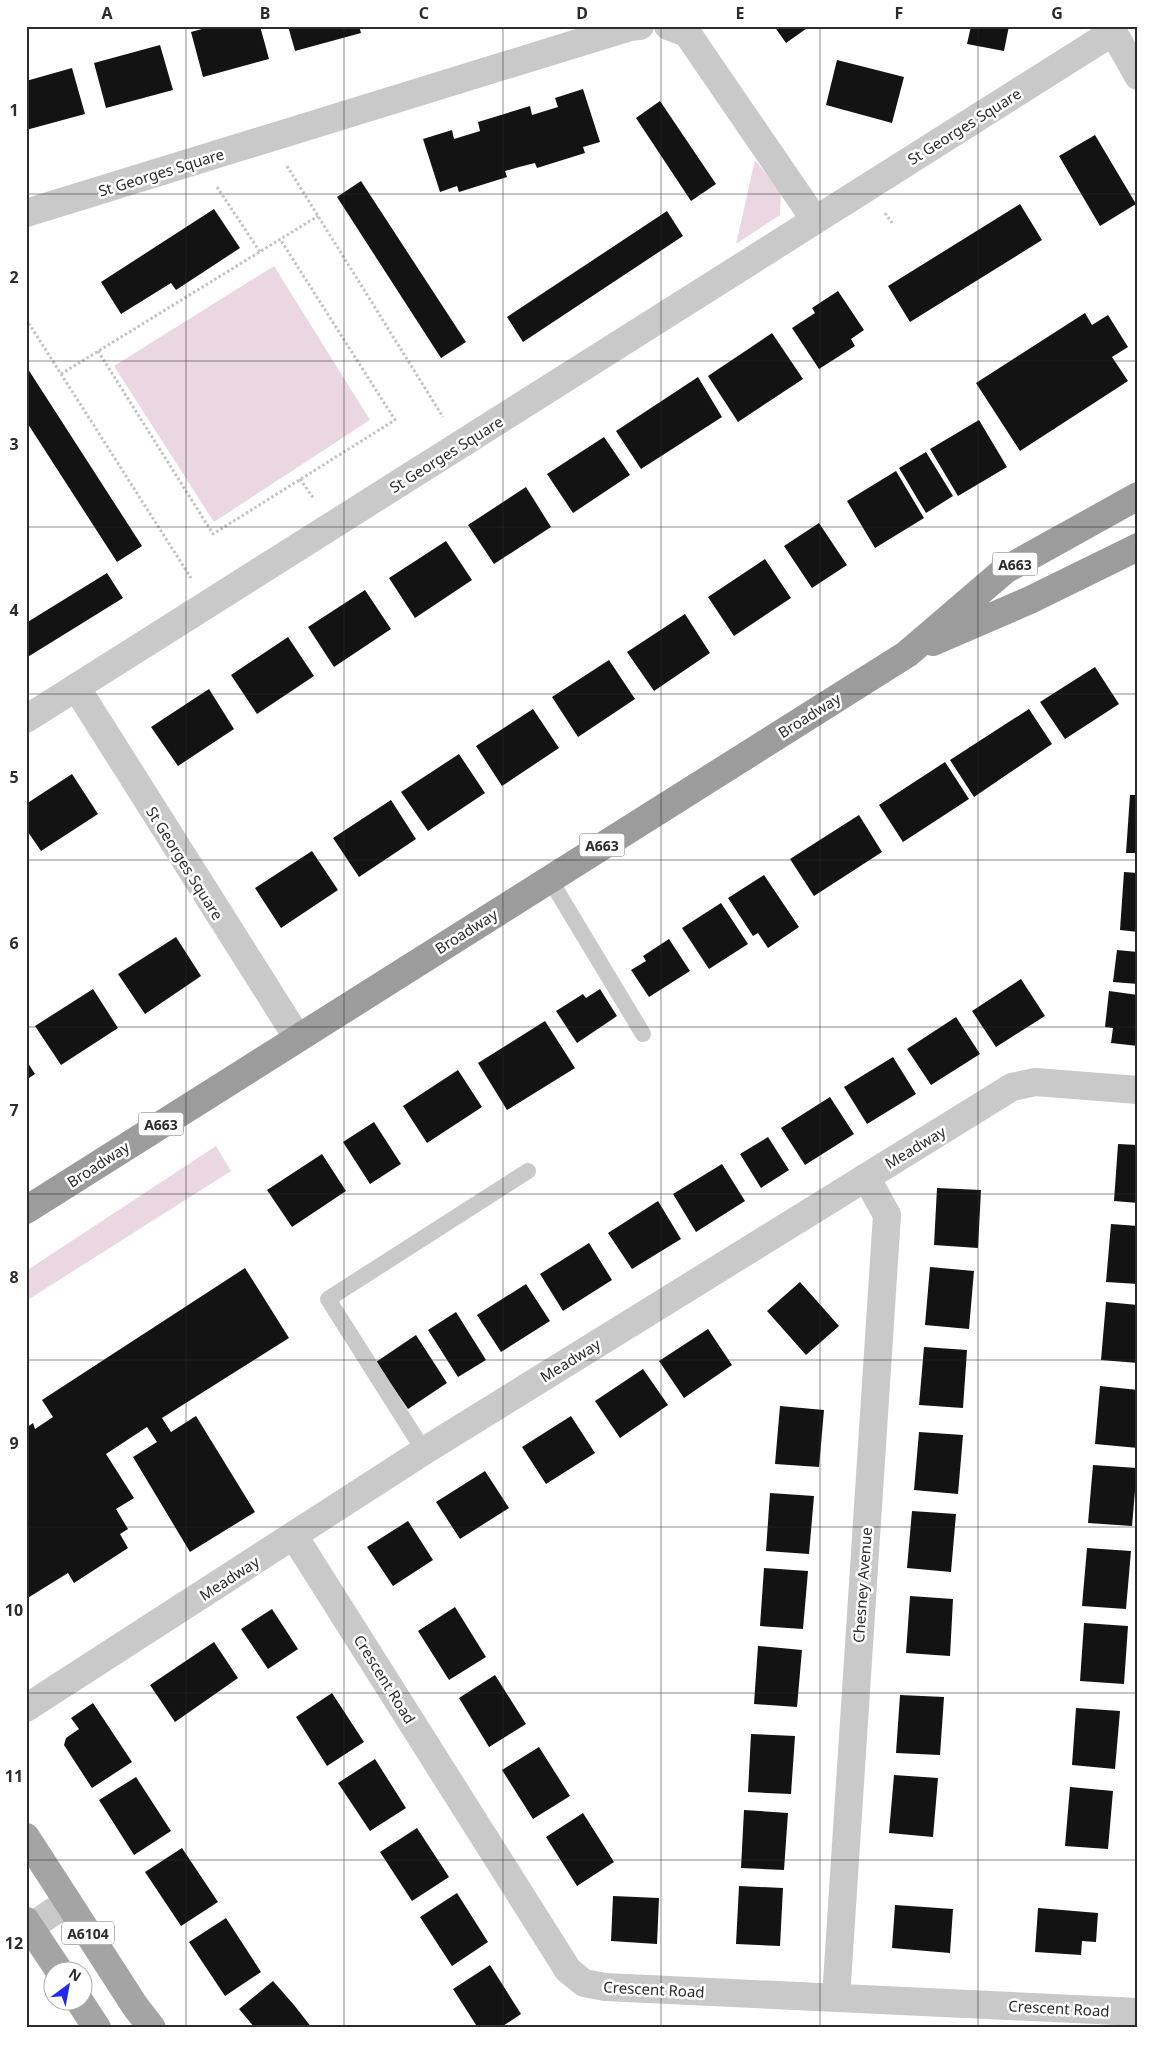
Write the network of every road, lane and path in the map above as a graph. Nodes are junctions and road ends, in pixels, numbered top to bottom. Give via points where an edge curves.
1 (640, 26) edge
2 (668, 26) edge
3 (1112, 29) edge
4 (1138, 76) edge
5 (283, 160) dead end
6 (214, 181) dead end
7 (26, 213) edge
8 (318, 216) junction
9 (815, 220) junction
10 (280, 239) junction
11 (260, 252) junction
12 (26, 319) edge
13 (98, 351) junction
14 (61, 374) junction
15 (446, 422) dead end
16 (300, 479) junction
17 (1138, 496) edge
18 (316, 503) dead end
19 (1138, 547) edge
20 (192, 581) dead end
21 (907, 654) junction
22 (76, 687) junction
23 (26, 719) edge
24 (549, 878) junction
25 (643, 1034) dead end
26 (297, 1037) junction
27 (1138, 1090) edge
28 (528, 1171) dead end
29 (866, 1177) junction
30 (26, 1210) edge
31 (424, 1451) junction
32 (294, 1536) junction
33 (26, 1708) edge
34 (26, 1837) edge
35 (68, 1902) junction
36 (28, 1926) edge
37 (53, 1962) edge
38 (836, 1998) junction
39 (87, 2012) edge
40 (1138, 2012) edge
41 (97, 2028) edge
42 (152, 2028) edge

1 - 7 street, St Georges Square
2 - 9 street via 687,33
3 - 4 street
3 - 9 street, St Georges Square
5 - 8 path
6 - 11 path
8 - 10 path
8 - 15 path
9 - 22 street, St Georges Square
10 - 11 path
10 - 16 path via 395,420
11 - 13 path
12 - 14 path
13 - 14 path
13 - 16 path via 213,534
14 - 20 path
16 - 18 path
17 - 21 highway, Broadway / A663 via 1005,570
19 - 21 highway, Broadway / A663 via 1030,600
21 - 24 highway, Broadway / A663
22 - 23 street, St Georges Square
22 - 26 street, St Georges Square
24 - 25 lane
24 - 26 highway, Broadway / A663
26 - 30 highway, Broadway / A663
27 - 29 street, Meadway via 1035,1082 1012,1087
28 - 31 lane via 328,1299
29 - 31 street, Meadway
29 - 38 street, Chesney Avenue via 887,1215
31 - 32 street, Meadway
32 - 33 street, Meadway
32 - 38 street, Crescent Road via 568,1970 584,1983 605,1987
34 - 35 main road, A6104
35 - 36 street
35 - 42 main road, A6104
36 - 37 main road, A6104
38 - 40 street, Crescent Road
39 - 41 main road

